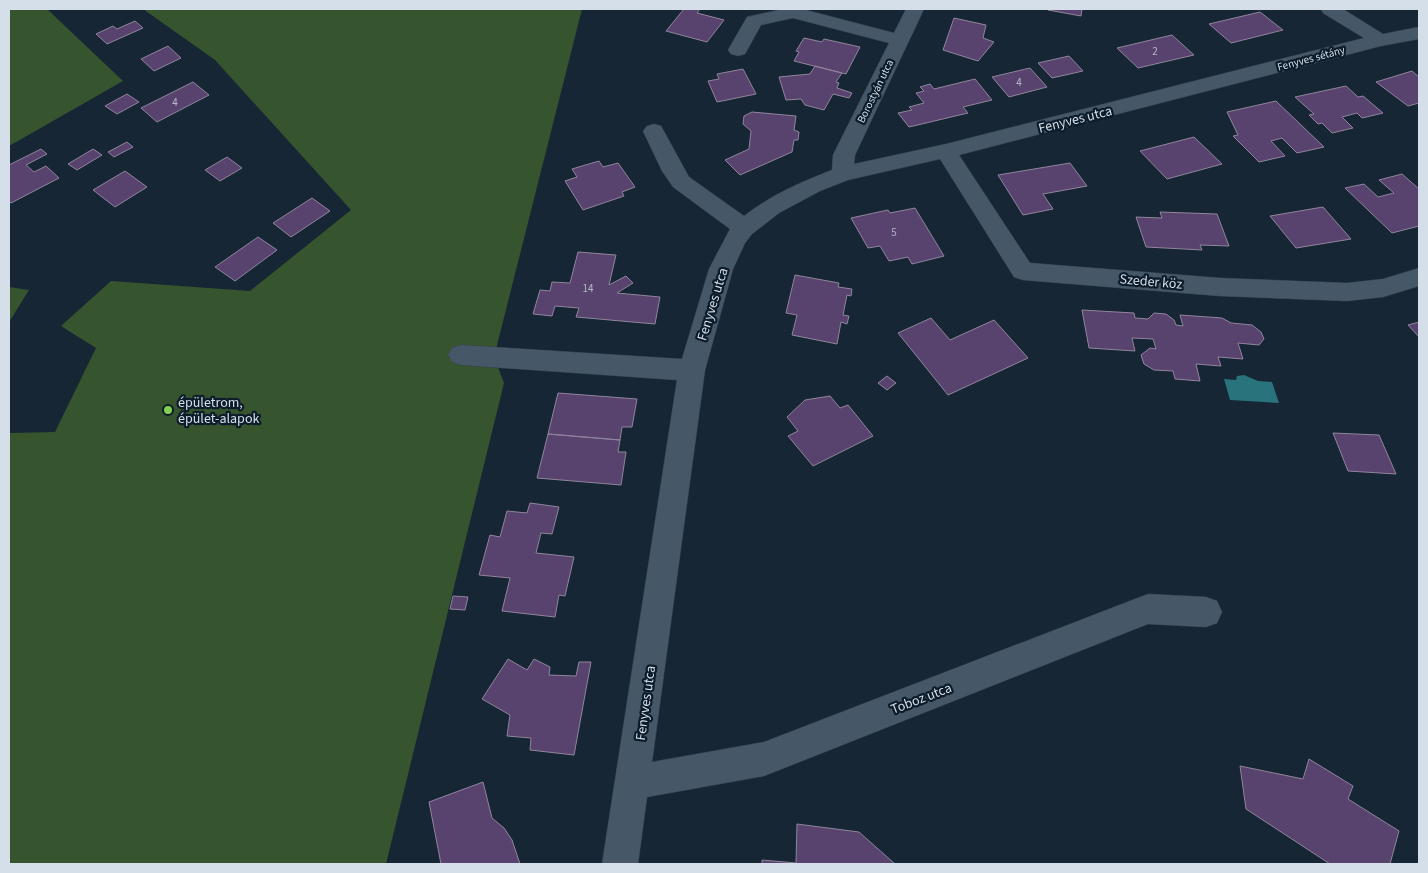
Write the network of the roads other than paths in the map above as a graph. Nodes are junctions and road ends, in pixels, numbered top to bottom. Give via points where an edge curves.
1 (915, 9) edge
2 (1330, 9) edge
3 (1419, 32) edge
4 (900, 40) junction
5 (1380, 40) junction
6 (738, 50) dead end
7 (1204, 86) joint
8 (654, 131) dead end
9 (946, 151) junction
10 (843, 174) junction
11 (744, 228) junction
12 (1419, 276) edge
13 (461, 355) dead end
14 (692, 370) junction
15 (1206, 612) dead end
16 (634, 782) junction
17 (620, 864) edge

1 - 4 street, Borostyán utca
2 - 5 street
3 - 5 street, Fenyves sétány
4 - 6 street via 793,12 754,21
4 - 10 street, Borostyán utca via 844,155
5 - 7 street, Fenyves sétány
7 - 9 street, Fenyves utca
8 - 11 street via 681,182
9 - 10 street, Fenyves utca
9 - 12 street, Szeder köz via 1023,271 1220,287 1346,292 1383,288
10 - 11 street, Fenyves utca via 771,207
11 - 14 street, Fenyves utca via 721,269
13 - 14 street
14 - 16 street, Fenyves utca
15 - 16 street, Toboz utca via 1148,610 764,759
16 - 17 street, Fenyves utca

